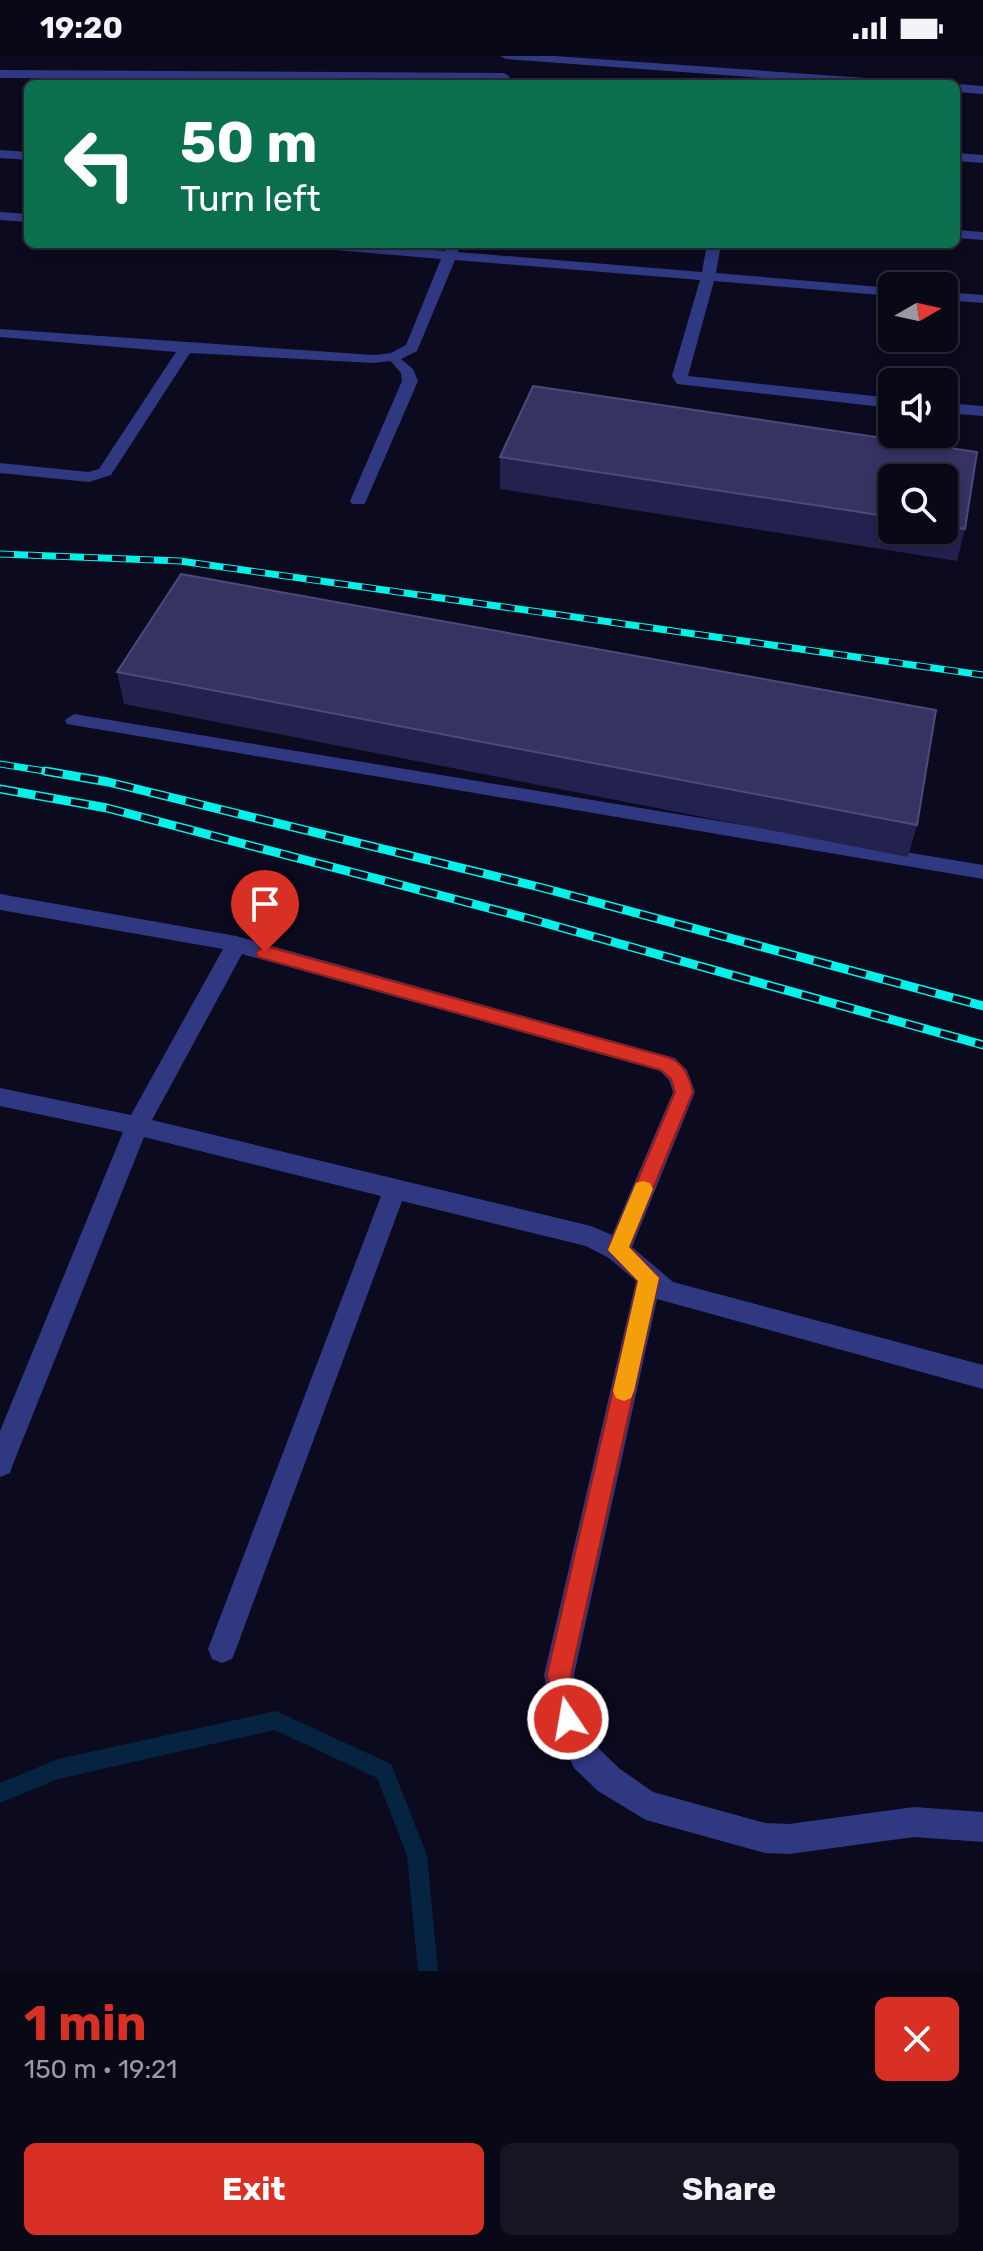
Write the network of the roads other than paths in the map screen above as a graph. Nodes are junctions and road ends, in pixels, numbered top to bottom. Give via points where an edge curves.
1 (506, 56) edge
2 (0, 74) edge
3 (432, 80) edge
4 (504, 80) edge
5 (839, 80) edge
6 (960, 88) edge
7 (983, 90) edge
8 (0, 154) edge
9 (24, 156) edge
10 (960, 157) edge
11 (983, 159) edge
12 (0, 216) edge
13 (24, 218) edge
14 (960, 234) edge
15 (983, 236) edge
16 (405, 248) edge
17 (713, 248) edge
18 (451, 250) edge
19 (708, 277) junction
20 (878, 291) edge
21 (958, 297) edge
22 (983, 299) edge
23 (0, 333) edge
24 (186, 348) junction
25 (394, 357) junction
26 (878, 402) edge
27 (958, 409) edge
28 (983, 411) edge
29 (0, 468) edge
30 (358, 501) dead end
31 (74, 720) dead end
32 (983, 872) edge
33 (0, 902) edge
34 (236, 944) junction
35 (0, 1097) edge
36 (137, 1126) junction
37 (395, 1189) junction
38 (618, 1250) junction
39 (649, 1278) junction
40 (983, 1377) edge
41 (0, 1464) edge
42 (222, 1649) dead end
43 (983, 1827) edge

1 - 4 street
1 - 5 street
2 - 3 street
6 - 7 street
8 - 9 street
10 - 11 street
12 - 13 street
14 - 15 street
16 - 18 street
17 - 19 street
18 - 19 street
18 - 25 street via 412,348
19 - 20 street
19 - 26 street via 680,376 686,384
21 - 22 street
23 - 24 street
24 - 25 street
24 - 29 street via 105,472 77,476
25 - 30 street via 410,381
27 - 28 street
31 - 32 street
33 - 34 street
34 - 36 street
34 - 38 street via 667,1064 679,1076 684,1092
35 - 36 street
36 - 37 street
36 - 41 street
37 - 38 street via 591,1237
37 - 42 street
38 - 39 street
39 - 40 street via 666,1291
39 - 43 street via 559,1675 568,1719 585,1757 646,1805 765,1838 914,1822

